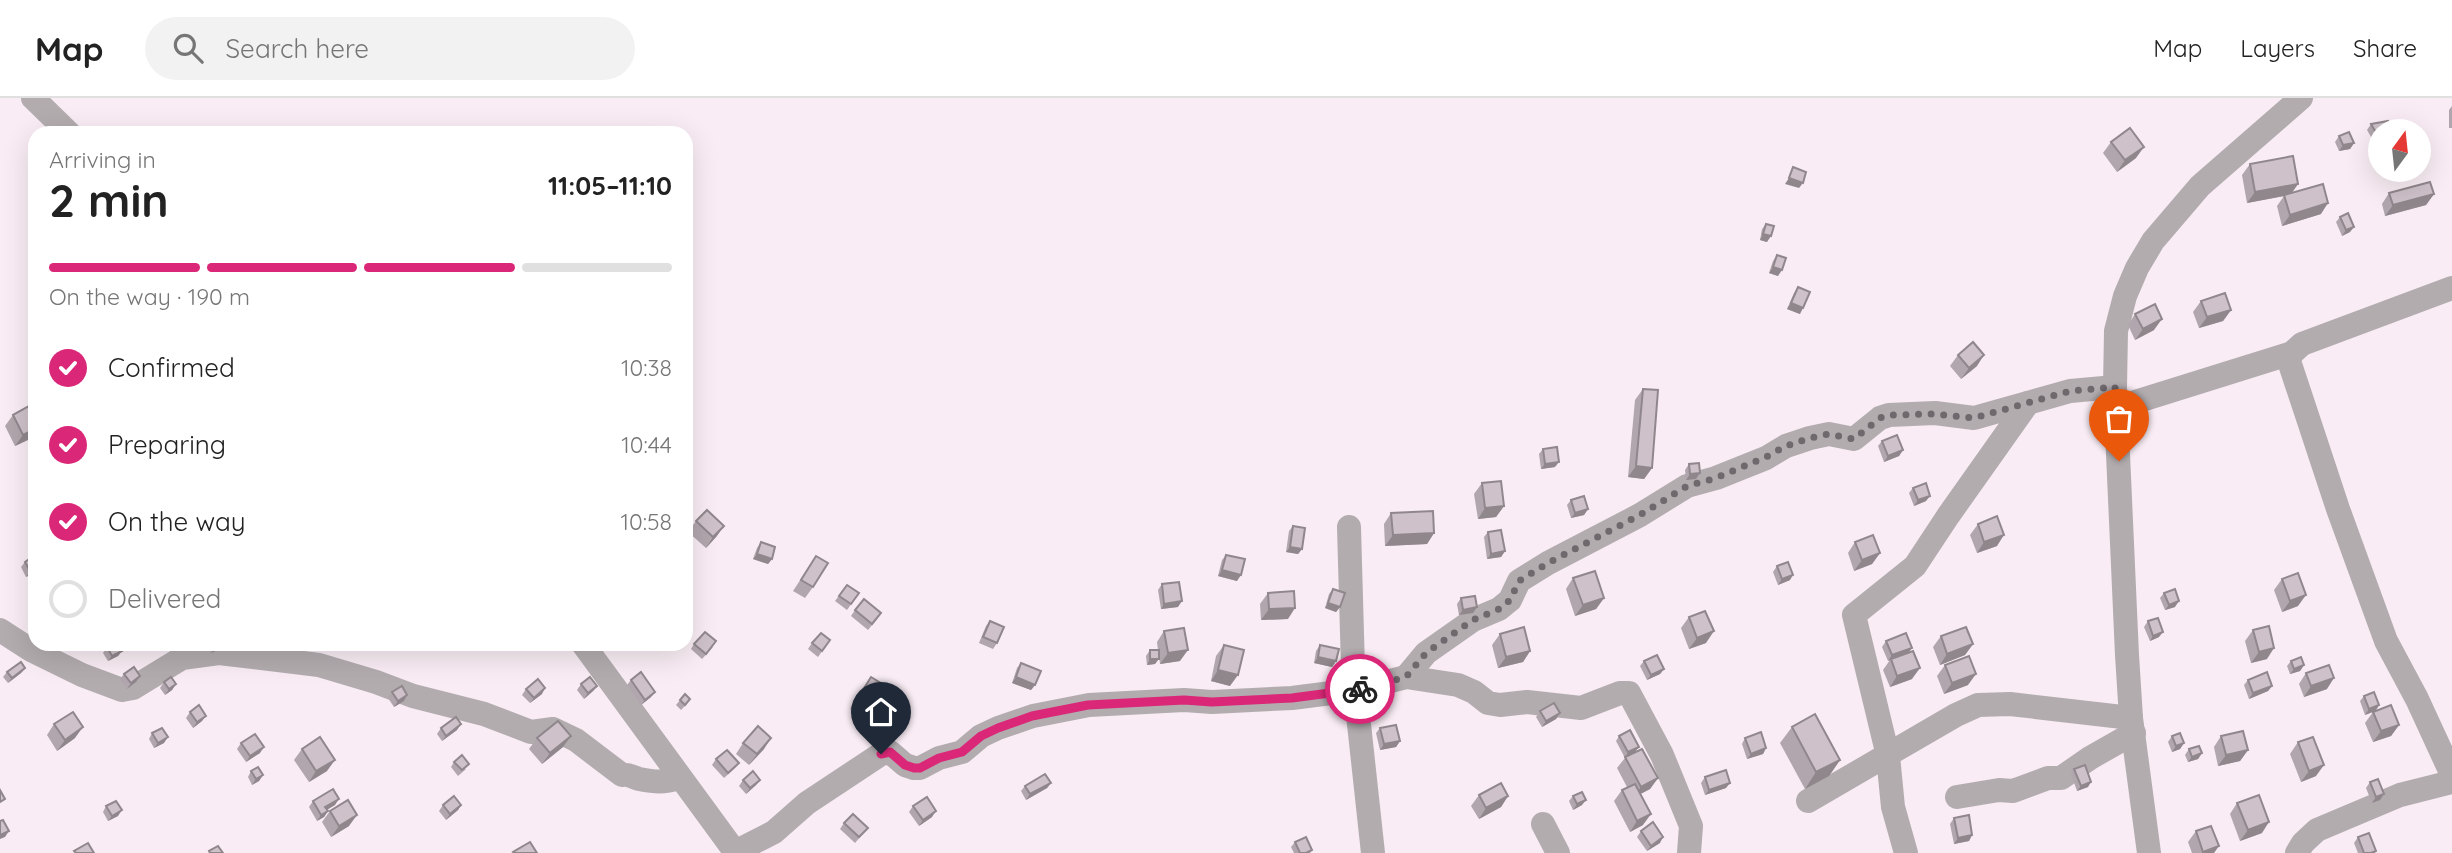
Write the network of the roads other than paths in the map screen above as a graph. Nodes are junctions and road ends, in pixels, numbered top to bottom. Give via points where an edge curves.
1 (33, 98) edge
2 (2301, 98) edge
3 (62, 126) edge
4 (2452, 288) edge
5 (2292, 353) junction
6 (2116, 398) junction
7 (2028, 403) junction
8 (1349, 527) dead end
9 (0, 630) edge
10 (28, 648) edge
11 (33, 651) edge
12 (588, 651) edge
13 (1406, 677) junction
14 (1355, 690) junction
15 (2133, 726) junction
16 (1888, 756) junction
17 (2452, 775) edge
18 (679, 778) junction
19 (2452, 782) edge
20 (1957, 797) dead end
21 (1808, 801) dead end
22 (1543, 824) dead end
23 (735, 853) edge
24 (1373, 853) edge
25 (1558, 853) edge
26 (1689, 853) edge
27 (1906, 853) edge
28 (2149, 853) edge
29 (2297, 853) edge

1 - 3 street
2 - 6 street via 2200,186 2153,242 2137,268 2116,331
4 - 5 street via 2302,344
5 - 6 street
5 - 17 street via 2291,371 2386,641
6 - 7 street via 2070,391
6 - 15 street
7 - 13 street via 1974,418 1889,415 1854,439 1829,434 1810,438 1687,486 1519,581 1510,600 1426,653
7 - 16 street via 1915,566 1854,615
8 - 14 street
9 - 10 street
11 - 18 street via 122,690 181,659 219,653 319,665 531,732 553,729 576,740 622,775 661,783
12 - 18 street
13 - 14 street
13 - 26 street via 1458,685 1500,705 1527,702 1581,708 1629,693 1662,755 1691,825
14 - 23 street via 1292,698 1088,705 998,728 962,752 920,768 905,765 890,752 881,754 807,803 774,832
14 - 24 street
15 - 16 street via 2010,704 1978,705
15 - 20 street via 2064,777 2013,791
15 - 28 street
16 - 21 street
16 - 27 street
18 - 23 street
19 - 29 street via 2400,795 2317,830
22 - 25 street

